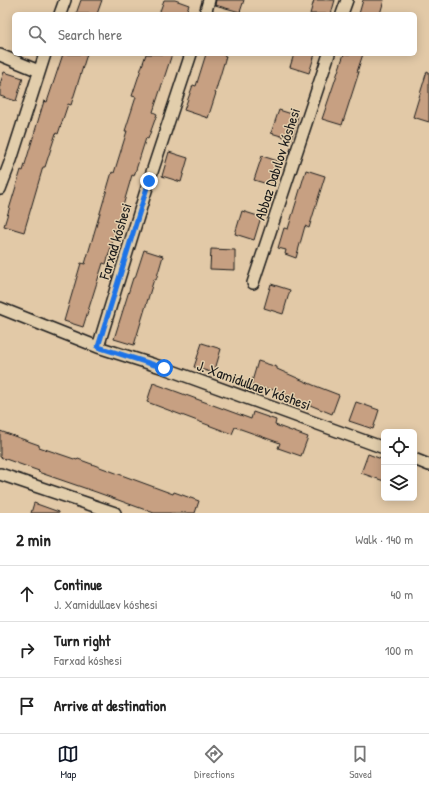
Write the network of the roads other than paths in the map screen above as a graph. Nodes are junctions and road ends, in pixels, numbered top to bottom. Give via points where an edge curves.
1 (65, 0) edge
2 (209, 0) edge
3 (347, 0) edge
4 (61, 12) edge
5 (206, 12) edge
6 (343, 12) edge
7 (0, 55) edge
8 (44, 56) edge
9 (190, 56) edge
10 (328, 56) edge
11 (39, 71) junction
12 (0, 189) edge
13 (252, 283) dead end
14 (0, 308) edge
15 (98, 347) junction
16 (381, 447) edge
17 (417, 460) edge
18 (429, 465) edge
19 (0, 474) edge
20 (115, 513) edge

1 - 4 street
2 - 5 street
3 - 6 street
7 - 11 street
8 - 11 street
9 - 15 street, Farxad kóshesi
10 - 13 street, Abbaz Dabılov kóshesi
11 - 12 street
14 - 15 street, J. Xamidullaev kóshesi
15 - 16 street, J. Xamidullaev kóshesi via 164,368
17 - 18 street
19 - 20 street

